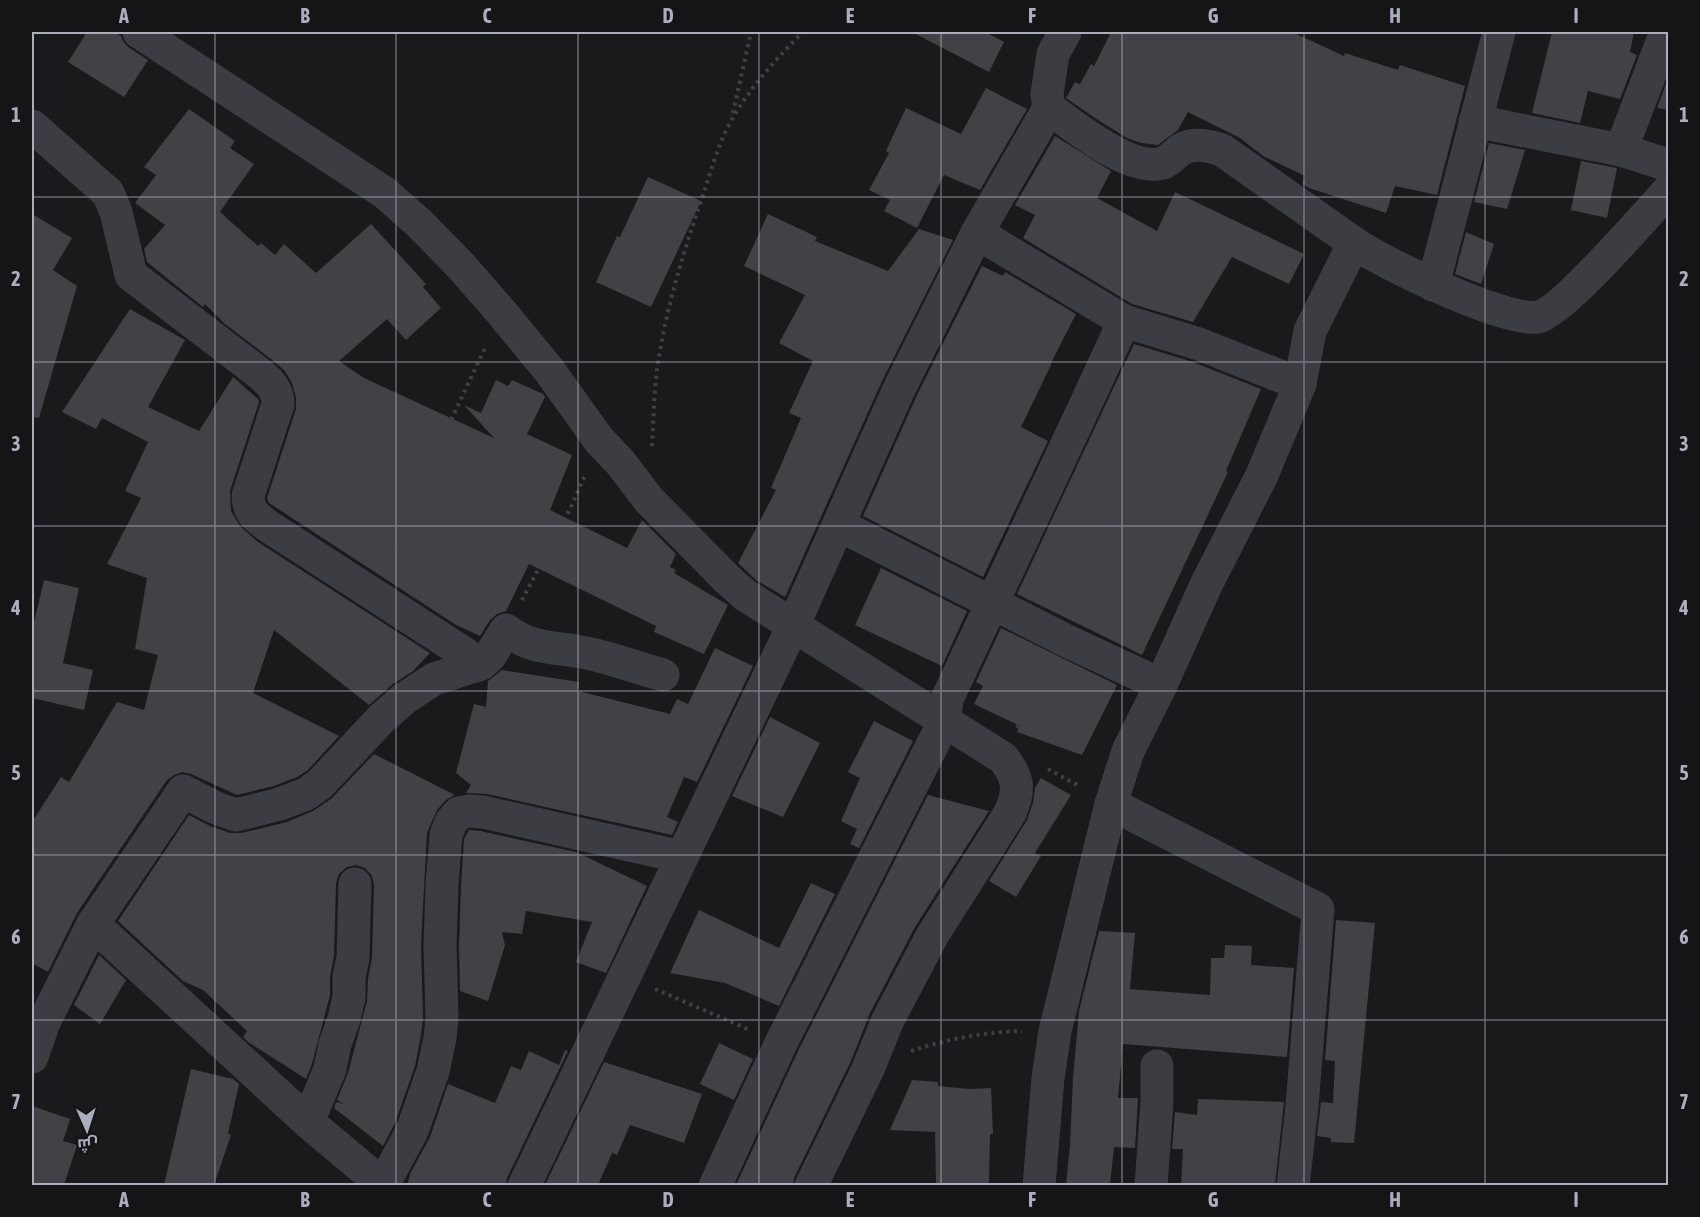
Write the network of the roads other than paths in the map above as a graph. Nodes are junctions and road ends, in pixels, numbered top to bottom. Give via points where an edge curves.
1 (139, 32) edge
2 (1065, 32) edge
3 (1499, 32) edge
4 (1666, 32) edge
5 (1049, 108) junction
6 (1475, 120) junction
7 (32, 126) edge
8 (1621, 150) junction
9 (1668, 165) edge
10 (1668, 190) edge
11 (977, 233) junction
12 (1354, 243) junction
13 (1433, 285) junction
14 (1124, 321) junction
15 (1300, 384) junction
16 (839, 525) junction
17 (992, 603) junction
18 (793, 626) junction
19 (481, 664) junction
20 (663, 675) dead end
21 (1161, 685) junction
22 (944, 722) junction
23 (1111, 804) junction
24 (682, 857) junction
25 (355, 884) dead end
26 (93, 924) junction
27 (38, 1021) edge
28 (32, 1058) edge
29 (1157, 1066) dead end
30 (308, 1122) junction
31 (524, 1185) edge
32 (715, 1185) edge
33 (811, 1185) edge
34 (1039, 1185) edge
35 (1151, 1185) edge
36 (1293, 1185) edge

1 - 18 street via 385,193 420,224 549,370 599,441 650,500 745,595
2 - 5 street via 1053,54 1047,94
3 - 6 street
4 - 8 street
5 - 11 street
5 - 12 street via 1099,145 1143,163 1163,163 1190,146 1222,150
6 - 8 street
6 - 13 street
7 - 19 street via 108,193 122,231 131,275 274,388 278,404 248,496 252,513
8 - 9 street
10 - 13 street via 1570,294 1539,316 1508,313
11 - 14 street
11 - 16 street via 900,387
12 - 13 street
12 - 15 street via 1310,332
14 - 15 street
14 - 17 street
15 - 21 street via 1263,475 1206,585
16 - 17 street
16 - 18 street
17 - 21 street
17 - 22 street via 947,699
18 - 22 street
18 - 24 street
19 - 20 street via 506,630 534,646 585,653
19 - 26 street via 420,687 381,718 306,794 236,815 183,792
21 - 23 street via 1128,751
22 - 32 street via 781,1043
22 - 33 street via 1005,753 1017,782 1017,797 932,936
23 - 34 street via 1055,1031
23 - 36 street via 1318,909
24 - 30 street via 483,812 459,813 451,822 444,852 440,1038 412,1131 383,1185
24 - 31 street
25 - 30 street via 349,997 330,1069
26 - 27 street
26 - 30 street
27 - 28 street
29 - 35 street

